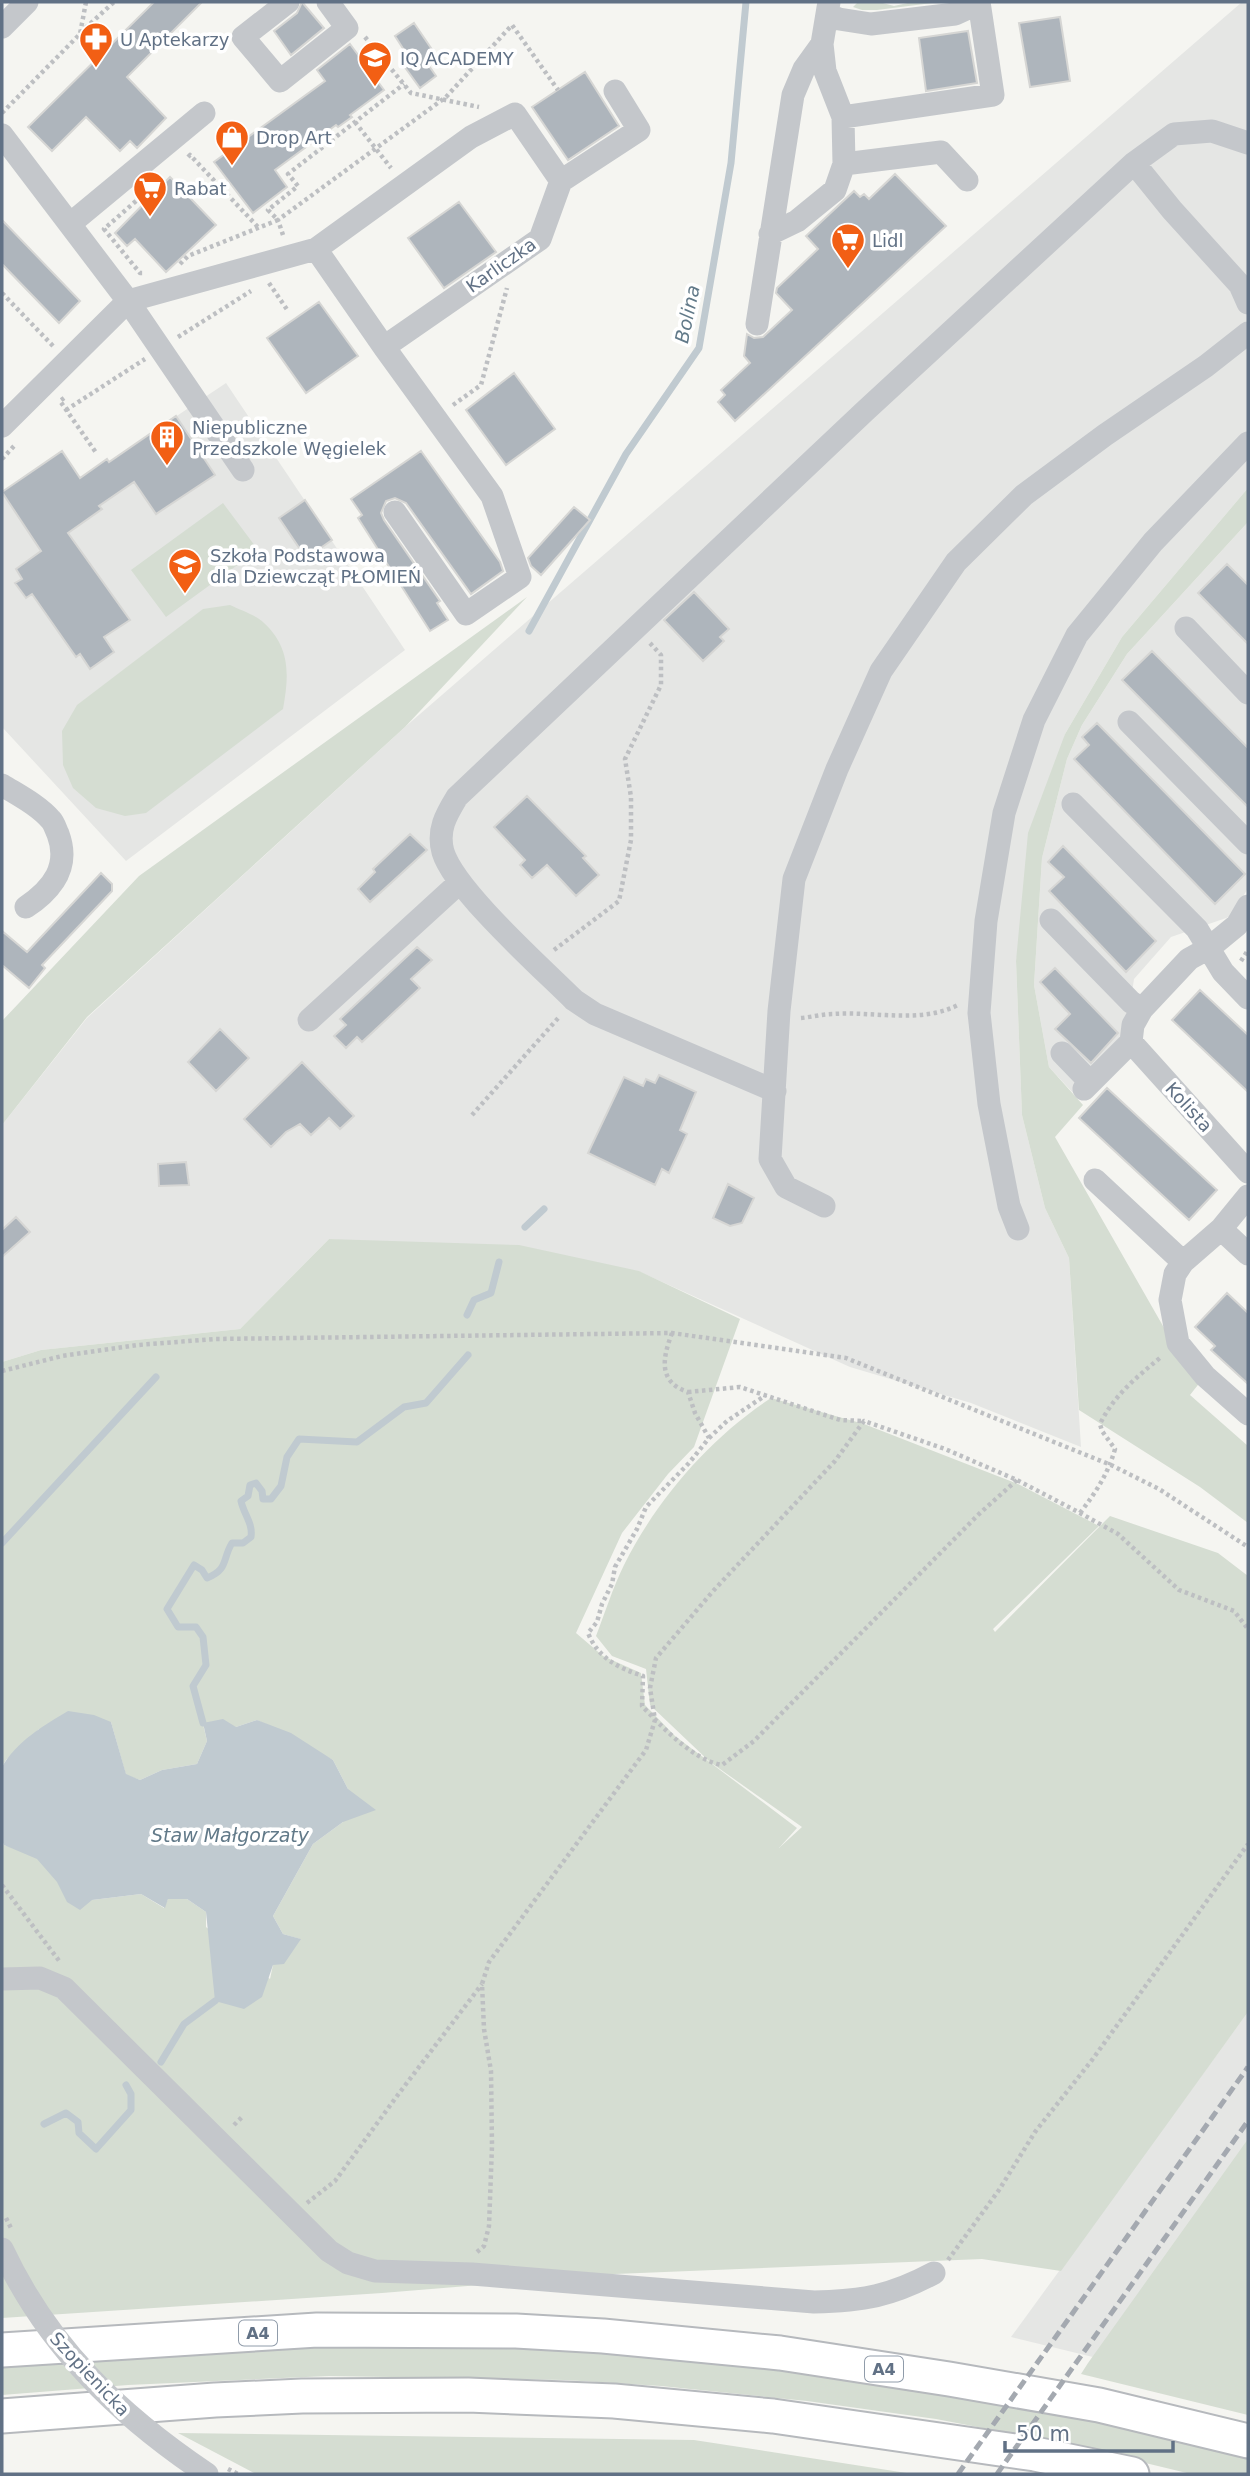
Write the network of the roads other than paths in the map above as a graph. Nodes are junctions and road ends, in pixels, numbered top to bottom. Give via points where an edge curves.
1 (288, 2) edge
2 (328, 2) edge
3 (979, 2) edge
4 (828, 8) edge
5 (822, 44) junction
6 (615, 91) dead end
7 (204, 113) dead end
8 (844, 117) junction
9 (2, 135) edge
10 (1248, 142) edge
11 (1134, 163) junction
12 (844, 164) junction
13 (967, 180) dead end
14 (561, 181) junction
15 (69, 224) junction
16 (771, 234) junction
17 (316, 249) junction
18 (1246, 290) edge
19 (128, 302) junction
20 (757, 324) dead end
21 (1248, 333) edge
22 (384, 346) junction
23 (2, 426) edge
24 (1248, 443) edge
25 (243, 470) dead end
26 (395, 512) dead end
27 (1186, 628) dead end
28 (1248, 693) edge
29 (1129, 722) dead end
30 (2, 785) edge
31 (1073, 804) dead end
32 (1248, 843) edge
33 (459, 883) junction
34 (1248, 905) edge
35 (26, 907) dead end
36 (1051, 920) dead end
37 (1209, 948) junction
38 (1248, 998) edge
39 (1142, 1009) junction
40 (309, 1020) dead end
41 (1131, 1042) junction
42 (1062, 1053) dead end
43 (775, 1091) junction
44 (1248, 1172) edge
45 (1096, 1180) dead end
46 (1248, 1196) edge
47 (824, 1206) dead end
48 (1018, 1229) dead end
49 (1221, 1229) junction
50 (1248, 1254) edge
51 (1183, 1262) junction
52 (1248, 1414) edge
53 (2, 1979) edge
54 (7, 2240) edge
55 (934, 2273) road end
56 (2, 2350) edge
57 (2, 2416) edge
58 (1248, 2441) edge
59 (213, 2469) edge
60 (1132, 2474) edge

1 - 2 street via 243,37 280,81 347,28
3 - 4 street via 956,14 871,24 839,19
3 - 8 street via 993,95
4 - 5 street
5 - 8 street via 825,71
5 - 16 street via 793,95
6 - 14 street via 639,130
7 - 15 street
8 - 12 street
9 - 15 street
10 - 11 street via 1212,131 1174,134
11 - 18 street
11 - 33 street via 457,797 442,821 443,851
12 - 13 street via 941,152
12 - 16 street via 835,190 797,221
14 - 17 street via 515,114 471,137
14 - 22 street, Karliczka via 540,239
15 - 19 street
16 - 20 street
17 - 19 street
17 - 22 street
19 - 23 street
19 - 25 street
21 - 43 street via 1024,495 956,562 881,671 836,769 794,879
22 - 26 street via 492,496 520,577 466,614
24 - 48 street via 1153,542 1077,635 1040,708 1004,813 985,921 979,1013 989,1104 1009,1206
27 - 28 street
29 - 32 street
30 - 35 street via 52,821 63,848 54,882
31 - 37 street via 1197,929
33 - 40 street
33 - 43 street via 574,1000 595,1014
34 - 37 street via 1237,925
36 - 39 street
37 - 38 street via 1223,972
37 - 39 street via 1189,959
39 - 41 street
41 - 42 street via 1087,1085
41 - 44 street, Kolista
43 - 47 street via 770,1159 786,1188
45 - 51 street
46 - 49 street
49 - 50 street
49 - 51 street
51 - 52 street via 1175,1274 1170,1300 1178,1343 1205,1376
53 - 55 street via 40,1978 64,1988 329,2251 348,2263 375,2271 814,2302 864,2299 903,2290
54 - 59 street, Szopienicka, bridge via 22,2288 96,2385 146,2431
56 - 58 highway, A4 via 317,2330 603,2336 780,2353 935,2377 1099,2404
57 - 60 highway via 302,2396 468,2395 614,2401 787,2418

